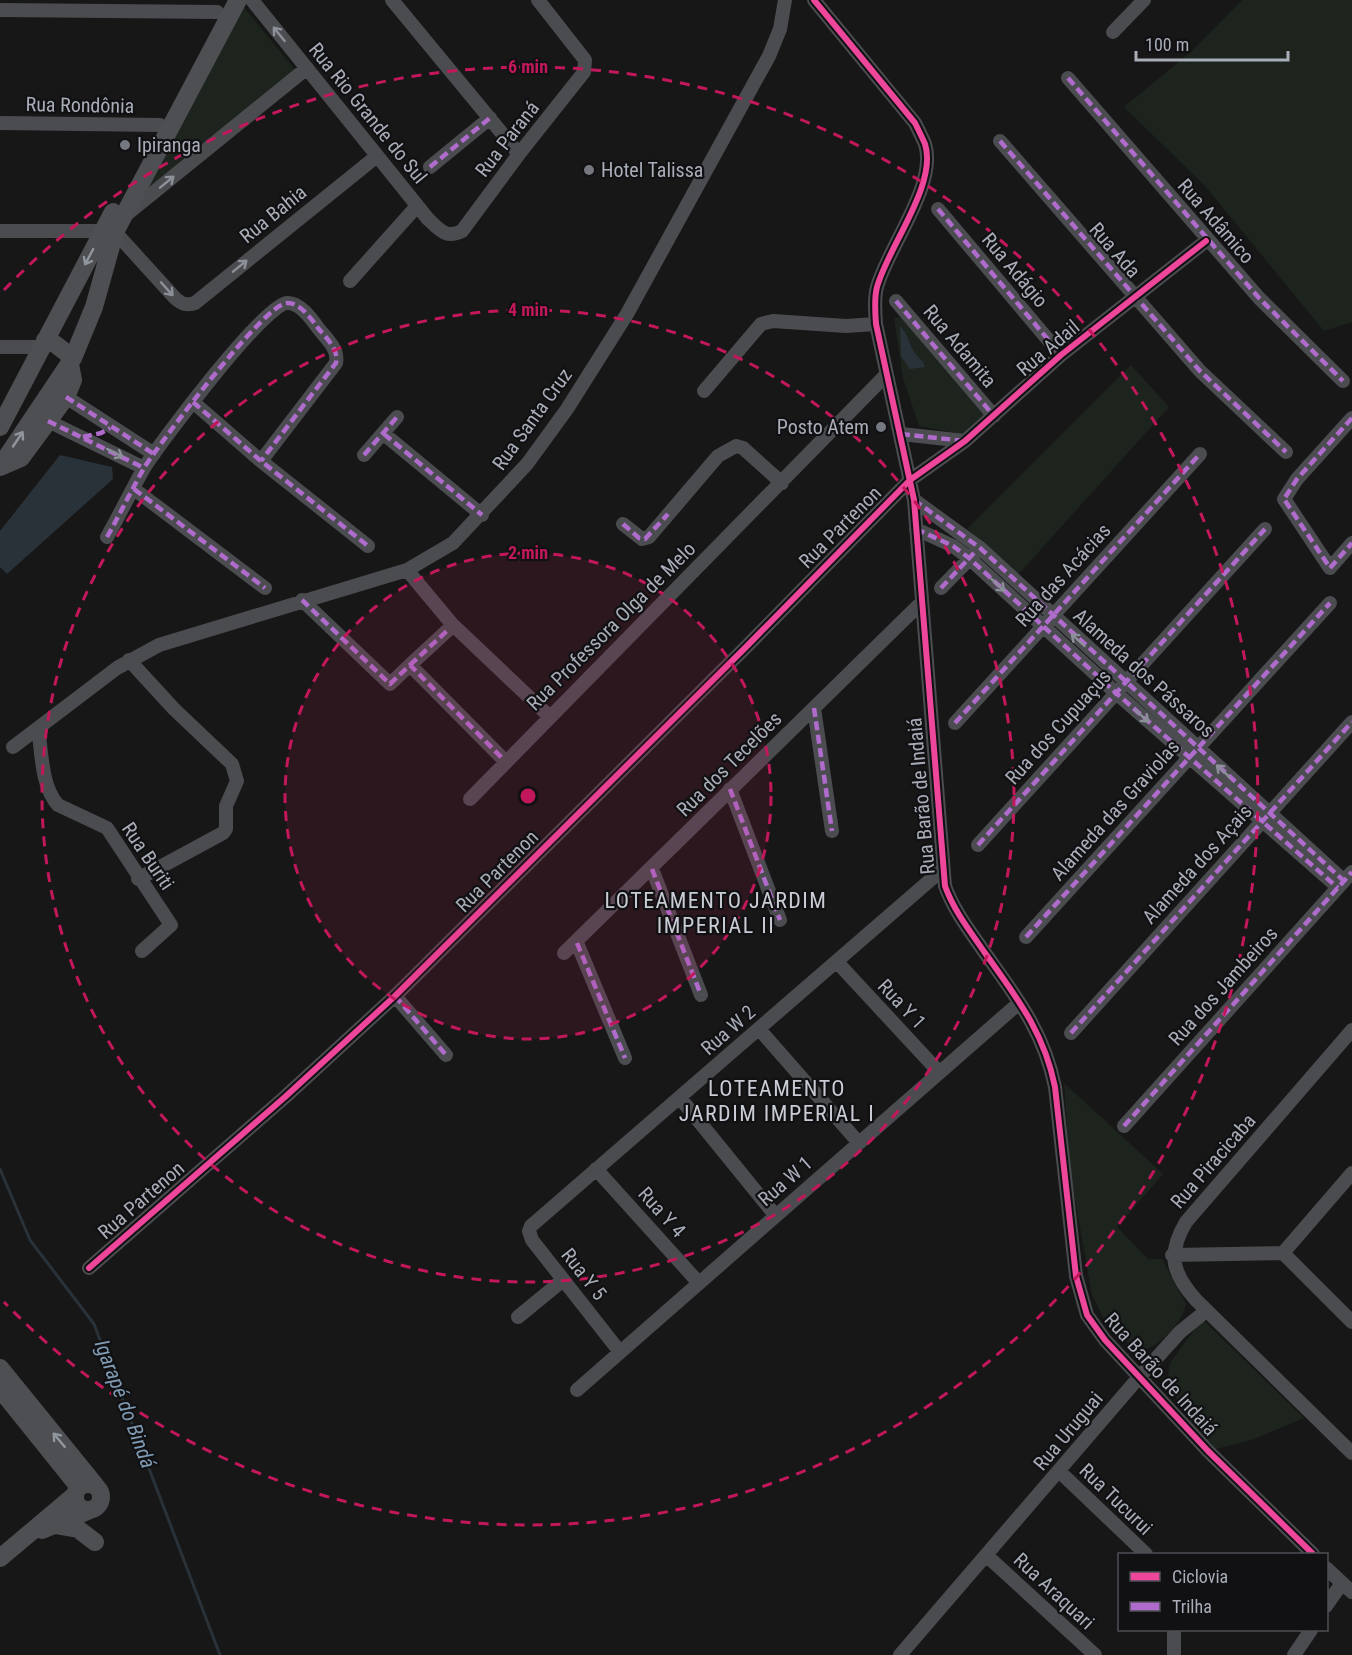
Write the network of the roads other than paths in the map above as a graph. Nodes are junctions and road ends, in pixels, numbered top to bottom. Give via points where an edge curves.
1 (238, 0) edge
2 (252, 0) edge
3 (392, 0) edge
4 (538, 0) edge
5 (785, 0) edge
6 (814, 0) edge
7 (1144, 0) edge
8 (220, 6) edge
9 (0, 10) edge
10 (1113, 32) dead end
11 (307, 68) junction
12 (1068, 78) dead end
13 (490, 118) junction
14 (0, 123) edge
15 (160, 125) junction
16 (1000, 141) dead end
17 (519, 154) junction
18 (377, 156) junction
19 (430, 167) dead end
20 (417, 206) junction
21 (938, 210) dead end
22 (113, 227) junction
23 (0, 231) edge
24 (462, 231) joint
25 (1206, 241) junction
26 (350, 281) dead end
27 (1136, 299) junction
28 (896, 301) dead end
29 (58, 315) junction
30 (876, 324) junction
31 (87, 329) junction
32 (43, 343) junction
33 (0, 347) edge
34 (1061, 355) junction
35 (72, 360) junction
36 (886, 375) junction
37 (1343, 381) dead end
38 (704, 391) dead end
39 (66, 397) junction
40 (193, 402) junction
41 (994, 416) junction
42 (397, 417) dead end
43 (1352, 418) edge
44 (48, 421) junction
45 (0, 427) edge
46 (111, 428) junction
47 (384, 434) junction
48 (901, 434) junction
49 (83, 437) junction
50 (965, 441) junction
51 (1286, 452) dead end
52 (154, 454) junction
53 (1200, 454) dead end
54 (364, 455) dead end
55 (261, 461) junction
56 (0, 467) edge
57 (144, 468) junction
58 (910, 480) junction
59 (782, 483) junction
60 (134, 489) junction
61 (914, 500) junction
62 (482, 515) junction
63 (623, 524) dead end
64 (1265, 529) dead end
65 (916, 530) junction
66 (107, 537) dead end
67 (1352, 543) edge
68 (368, 546) dead end
69 (980, 548) junction
70 (969, 558) junction
71 (406, 570) junction
72 (265, 588) dead end
73 (941, 588) dead end
74 (302, 600) junction
75 (922, 602) junction
76 (1330, 603) dead end
77 (1047, 621) junction
78 (449, 629) dead end
79 (129, 660) junction
80 (410, 665) junction
81 (1125, 682) junction
82 (1115, 692) junction
83 (814, 708) junction
84 (549, 716) junction
85 (1352, 722) edge
86 (955, 723) dead end
87 (38, 728) junction
88 (13, 747) dead end
89 (1193, 752) junction
90 (503, 759) dead end
91 (730, 789) junction
92 (470, 800) dead end
93 (1265, 817) junction
94 (832, 831) dead end
95 (978, 845) dead end
96 (652, 869) junction
97 (943, 869) junction
98 (138, 879) junction
99 (1345, 880) edge
100 (780, 920) dead end
101 (1026, 937) dead end
102 (577, 943) junction
103 (142, 951) dead end
104 (564, 953) dead end
105 (837, 962) junction
106 (701, 995) dead end
107 (394, 996) junction
108 (1019, 1003) junction
109 (759, 1029) junction
110 (1352, 1030) edge
111 (1071, 1033) dead end
112 (446, 1055) dead end
113 (625, 1058) dead end
114 (939, 1072) junction
115 (680, 1098) junction
116 (1124, 1126) dead end
117 (859, 1143) junction
118 (596, 1169) junction
119 (1352, 1173) edge
120 (776, 1215) junction
121 (538, 1220) joint
122 (1283, 1253) junction
123 (1173, 1255) junction
124 (89, 1268) dead end
125 (563, 1280) junction
126 (698, 1282) junction
127 (1196, 1300) junction
128 (1206, 1311) junction
129 (518, 1317) dead end
130 (1352, 1322) edge
131 (1180, 1332) junction
132 (620, 1352) junction
133 (0, 1368) edge
134 (1141, 1376) junction
135 (0, 1389) edge
136 (577, 1390) dead end
137 (1352, 1453) edge
138 (1060, 1472) junction
139 (83, 1489) junction
140 (55, 1525) junction
141 (26, 1536) junction
142 (95, 1542) dead end
143 (1145, 1553) edge
144 (1312, 1553) edge
145 (986, 1555) junction
146 (0, 1558) edge
147 (1328, 1570) edge
148 (1347, 1588) edge
149 (1328, 1604) edge
150 (1174, 1631) edge
151 (1310, 1631) edge
152 (900, 1655) edge
153 (1095, 1655) edge
154 (1174, 1655) edge
155 (1294, 1655) edge

1 - 22 main road
11 -> 2 street, Rua Rio Grande do Sul
3 - 13 street
4 - 17 street, Rua Paraná via 585,60 584,72
5 - 62 street, Rua Santa Cruz via 770,56 627,314 567,409 527,464
6 - 30 street, Rua Barão de Indaiá via 915,123 926,145 926,167 919,192 876,289
7 - 10 street
8 - 9 street
8 - 15 main road
11 - 18 street, Rua Rio Grande do Sul
22 -> 11 street
12 - 25 street, Rua Adâmico
13 - 17 street
13 - 19 street
14 - 15 street, Rua Rondônia
15 - 22 main road
16 - 27 street, Rua Ada
17 - 24 street, Rua Paraná
18 - 20 street, Rua Rio Grande do Sul
22 -> 18 street, Rua Bahia via 182,304 195,303
20 - 24 street, Rua Rio Grande do Sul via 443,233 451,236
20 - 26 street
21 - 34 street, Rua Adágio
22 - 23 street
22 -> 29 main road
22 - 31 main road
25 - 27 street, Rua Adail
25 - 37 street, Rua Adâmico
27 - 34 street, Rua Adail
27 - 51 street, Rua Ada via 1223,394
28 - 41 street, Rua Adamita
29 - 31 main road
29 - 32 main road
30 - 36 street, Rua Barão de Indaiá
30 - 38 street via 761,324
31 - 35 main road
32 - 33 street
32 - 35 main road via 55,344
32 - 45 main road
34 - 41 street, Rua Adail
35 - 39 main road via 73,380
56 -> 35 main road
36 - 48 street, Rua Barão de Indaiá
36 - 59 street, Rua Professora Olga de Melo
39 - 44 main road
39 - 46 street
40 - 52 street
40 - 55 street
40 - 55 street via 277,305 294,304 309,317 335,350 336,363
41 - 50 street, Rua Adail
42 - 47 street
43 - 67 street via 1284,499 1330,568
44 - 49 street
44 - 56 main road via 21,458
46 - 49 street
46 - 52 street
47 - 54 street
47 - 62 street
48 - 50 street
48 - 58 street, Rua Barão de Indaiá
49 -> 57 street
50 - 58 street, Rua Adail
52 - 57 street
53 - 77 street, Rua das Acácias
55 - 68 street
57 - 60 street
58 - 61 street, Rua Barão de Indaiá
58 - 107 street, Rua Partenon
59 - 63 street, Rua Professora Olga de Melo via 736,446 718,456 645,539
59 - 84 street, Rua Professora Olga de Melo
60 - 66 street
60 - 72 street
61 - 65 street, Rua Barão de Indaiá
61 - 69 street, Alameda dos Pássaros
62 - 71 street, Rua Santa Cruz via 453,543
64 - 81 street, Rua dos Cupuaçus
65 - 70 street, Alameda dos Pássaros via 953,546
65 - 75 street, Rua Barão de Indaiá
69 - 70 street
69 - 77 street, Alameda dos Pássaros
70 - 73 street
70 -> 77 street, Alameda dos Pássaros
71 - 74 street, Rua Santa Cruz
71 - 84 street via 452,624
74 - 79 street, Rua Santa Cruz via 189,634
74 - 80 street via 390,684
75 - 83 street, Rua dos Tecelões
75 - 97 street, Rua Barão de Indaiá
76 - 89 street, Alameda das Graviolas
81 -> 77 street, Alameda dos Pássaros
77 - 82 street, Alameda dos Pássaros
77 - 86 street, Rua das Acácias
78 - 80 street
79 - 87 street, Rua Santa Cruz
79 - 98 street via 232,764 237,782 226,806 223,833
80 - 90 street
81 - 82 street, Rua dos Cupuaçus
81 - 89 street, Alameda dos Pássaros
82 -> 89 street, Alameda dos Pássaros
82 - 95 street, Rua dos Cupuaçus
83 - 91 street, Rua dos Tecelões
83 - 94 street
84 - 92 street, Rua Professora Olga de Melo
85 - 93 street, Alameda dos Açais
87 - 88 street, Rua Santa Cruz
87 - 98 street, Rua Buriti via 46,783 53,800 106,828
89 - 93 street, Alameda dos Pássaros
89 - 101 street, Alameda das Graviolas
91 - 96 street, Rua dos Tecelões
91 - 100 street
93 - 99 street, Alameda dos Pássaros
93 - 111 street, Alameda dos Açais
96 - 102 street, Rua dos Tecelões
96 - 106 street
97 - 105 street, Rua W 2
97 - 108 street, Rua Barão de Indaiá via 958,915
98 - 103 street, Rua Buriti via 171,925
99 - 116 street, Rua dos Jambeiros
102 - 104 street, Rua dos Tecelões
102 - 113 street
105 - 109 street, Rua W 2
105 - 114 street, Rua Y 1
107 - 112 street
107 - 124 street, Rua Partenon
108 - 114 street, Rua W 1
108 - 134 street, Rua Barão de Indaiá via 1043,1041 1055,1087 1082,1303 1105,1340
109 - 115 street, Rua W 2
109 - 117 street
110 - 123 street, Rua Piracicaba via 1185,1222
114 - 117 street, Rua W 1
115 - 118 street, Rua W 2
115 - 120 street
117 - 120 street, Rua W 1
118 - 121 street, Rua W 2
118 - 126 street, Rua Y 4
119 - 122 street
120 - 126 street, Rua W 1
121 - 125 street, Rua Y 5 via 529,1235
122 - 123 street
122 - 130 street
123 - 127 street via 1183,1284
125 - 129 street
125 - 132 street, Rua Y 5
126 - 132 street, Rua W 1
127 - 128 street
127 - 131 street, Rua Uruguai
128 - 131 street, Rua Uruguai
128 - 137 street
131 - 134 street, Rua Uruguai
132 - 136 street, Rua W 1
139 -> 133 main road
134 - 138 street, Rua Uruguai
134 - 144 street, Rua Barão de Indaiá via 1208,1451
135 - 139 main road
138 - 143 street, Rua Tucurui
138 - 145 street, Rua Uruguai
139 - 140 main road via 101,1499 98,1505
139 - 141 main road
140 - 141 main road
140 - 142 main road via 78,1529
141 - 146 main road
145 - 152 street, Rua Uruguai
145 - 153 street, Rua Araquari
147 - 148 street
148 - 149 street
150 - 154 street
151 - 155 street

